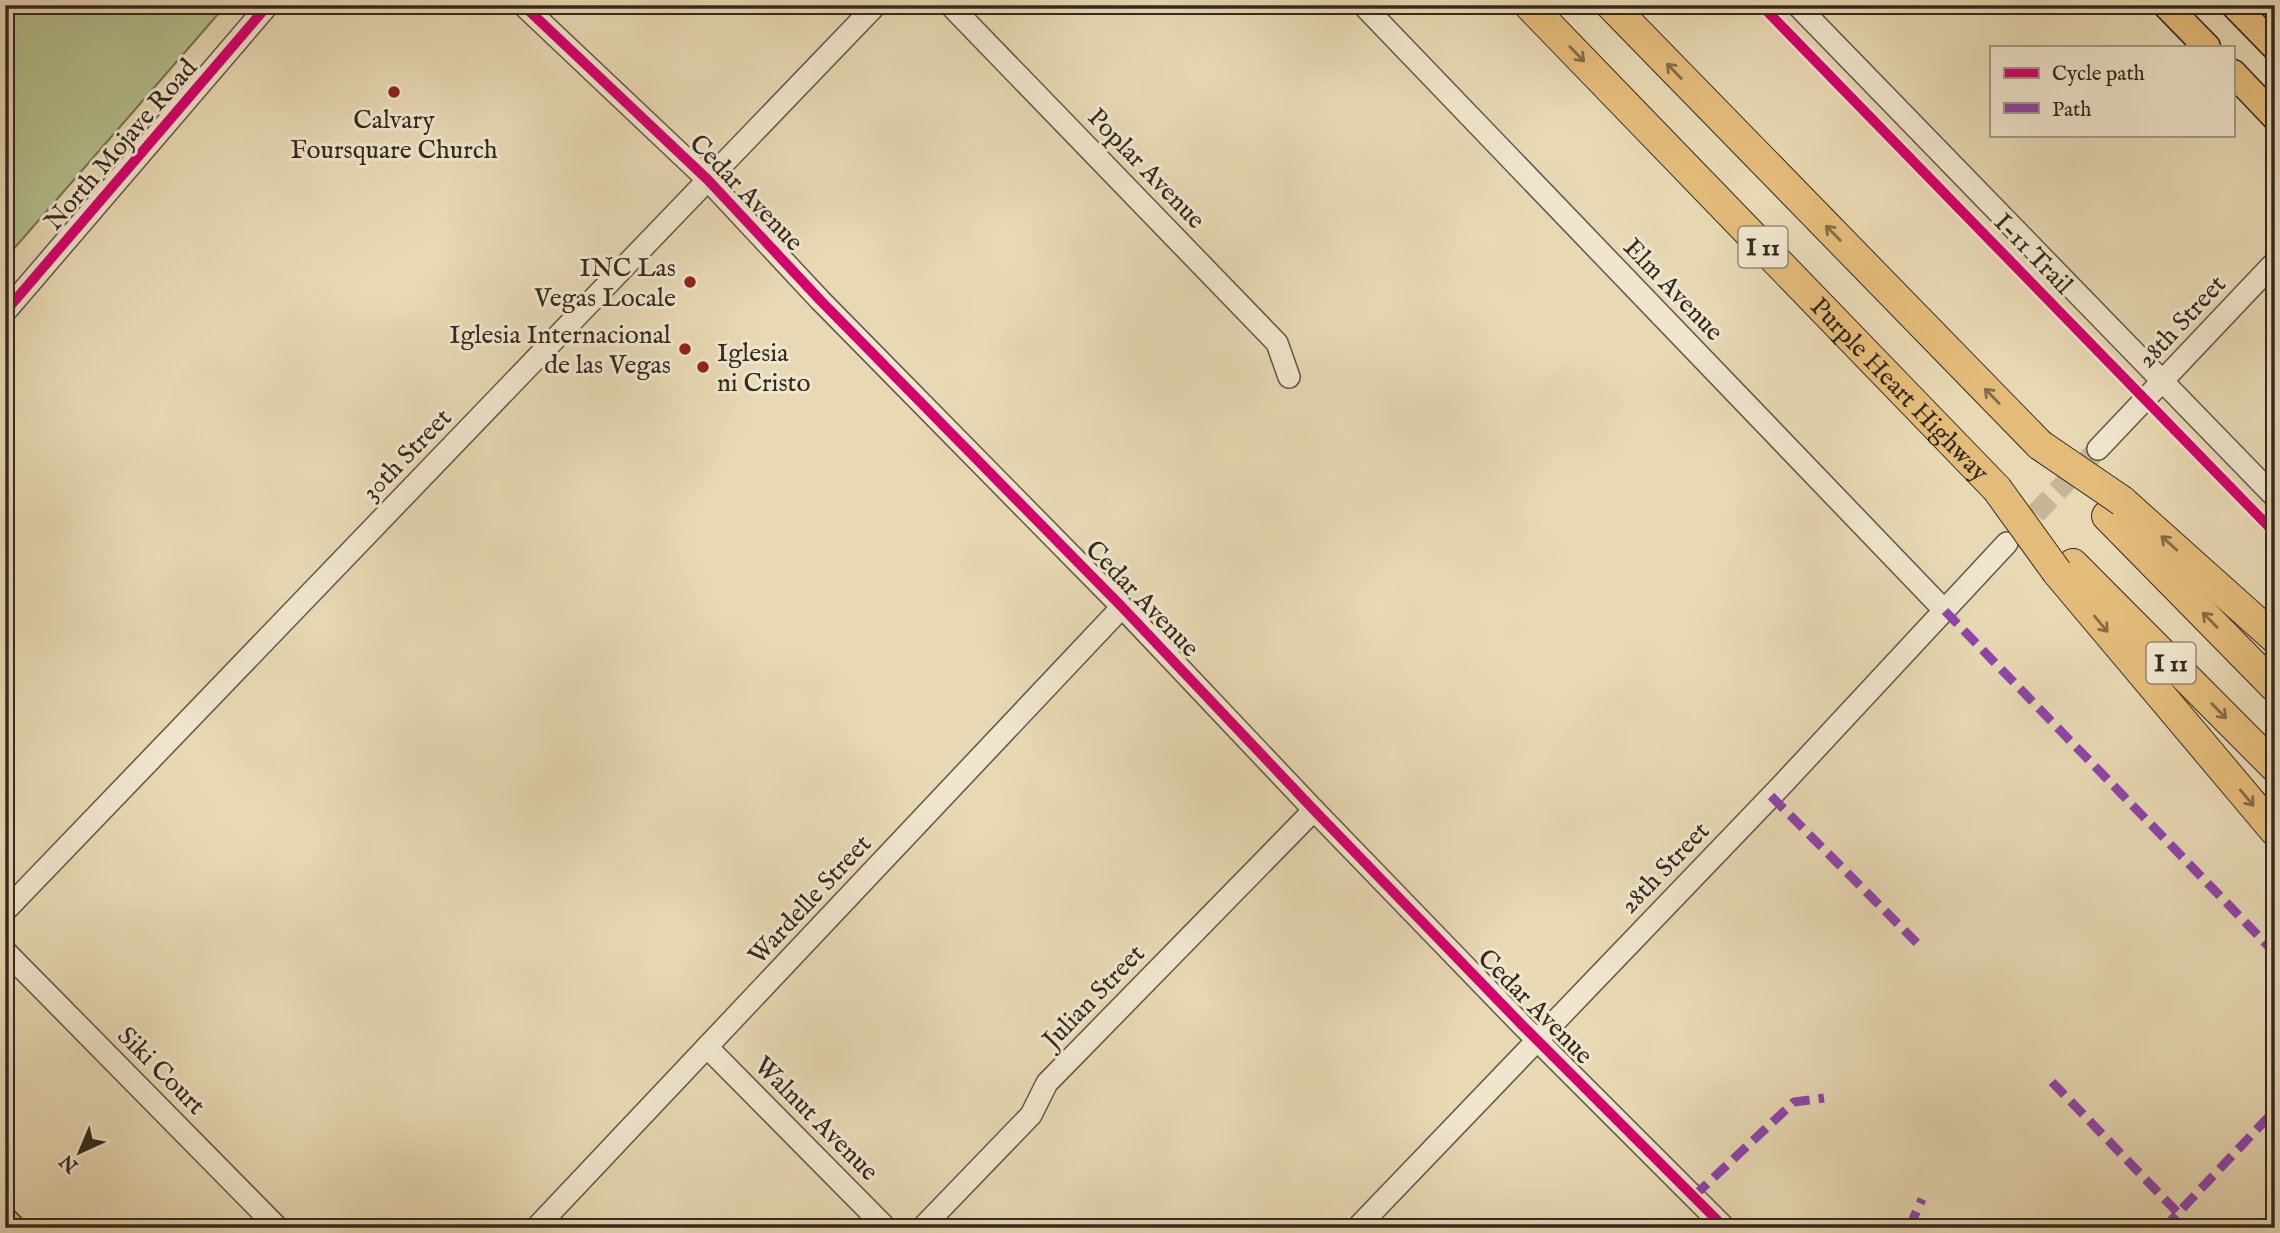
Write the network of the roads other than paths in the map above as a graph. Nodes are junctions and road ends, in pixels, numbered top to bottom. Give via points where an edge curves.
1 (268, 5) edge
2 (523, 5) edge
3 (876, 5) edge
4 (950, 5) edge
5 (1363, 5) edge
6 (1529, 5) edge
7 (1611, 5) edge
8 (1797, 5) edge
9 (2166, 5) edge
10 (2234, 5) edge
11 (2206, 46) edge
12 (2275, 47) edge
13 (2234, 74) edge
14 (2275, 117) edge
15 (708, 180) junction
16 (2275, 262) edge
17 (5, 312) edge
18 (1289, 377) dead end
19 (2162, 382) junction
20 (2098, 449) tunnel mouth
21 (2275, 497) edge
22 (2114, 508) junction
23 (2007, 543) tunnel mouth
24 (2062, 565) junction
25 (1122, 607) junction
26 (1945, 611) junction
27 (2275, 638) edge
28 (2275, 687) edge
29 (2275, 767) edge
30 (1314, 810) junction
31 (2275, 831) edge
32 (5, 911) edge
33 (5, 951) edge
34 (1537, 1040) junction
35 (707, 1047) junction
36 (5, 1221) edge
37 (12, 1228) edge
38 (278, 1228) edge
39 (536, 1228) edge
40 (886, 1228) edge
41 (922, 1228) edge
42 (1357, 1228) edge
43 (1725, 1228) edge

1 - 17 street, North Mojave Road
2 - 15 street, Cedar Avenue
3 - 15 street, 30th Street
4 - 18 street, Poplar Avenue via 1277,343
5 - 26 street, Elm Avenue
6 -> 24 highway, Purple Heart Highway / I 11, bridge via 1997,489
22 -> 7 highway, I 11, bridge via 2040,445
8 - 19 street
9 - 11 main road
10 - 12 main road
13 - 14 main road
15 - 25 street, Cedar Avenue
15 - 32 street, 30th Street
16 - 19 street, 28th Street
19 - 20 street, 28th Street
19 - 21 street
27 -> 22 highway
28 -> 22 highway, I 11
23 - 26 street, 28th Street
24 -> 29 highway, I 11
24 -> 31 highway
25 - 30 street, Cedar Avenue
25 - 35 street, Wardelle Street
26 - 34 street, 28th Street
30 - 34 street, Cedar Avenue
30 - 41 street, Julian Street via 1047,1083 1031,1115
33 - 38 street, Siki Court
34 - 42 street, 28th Street
34 - 43 street, Cedar Avenue
35 - 39 street, Wardelle Street
35 - 40 street, Walnut Avenue
36 - 37 main road

